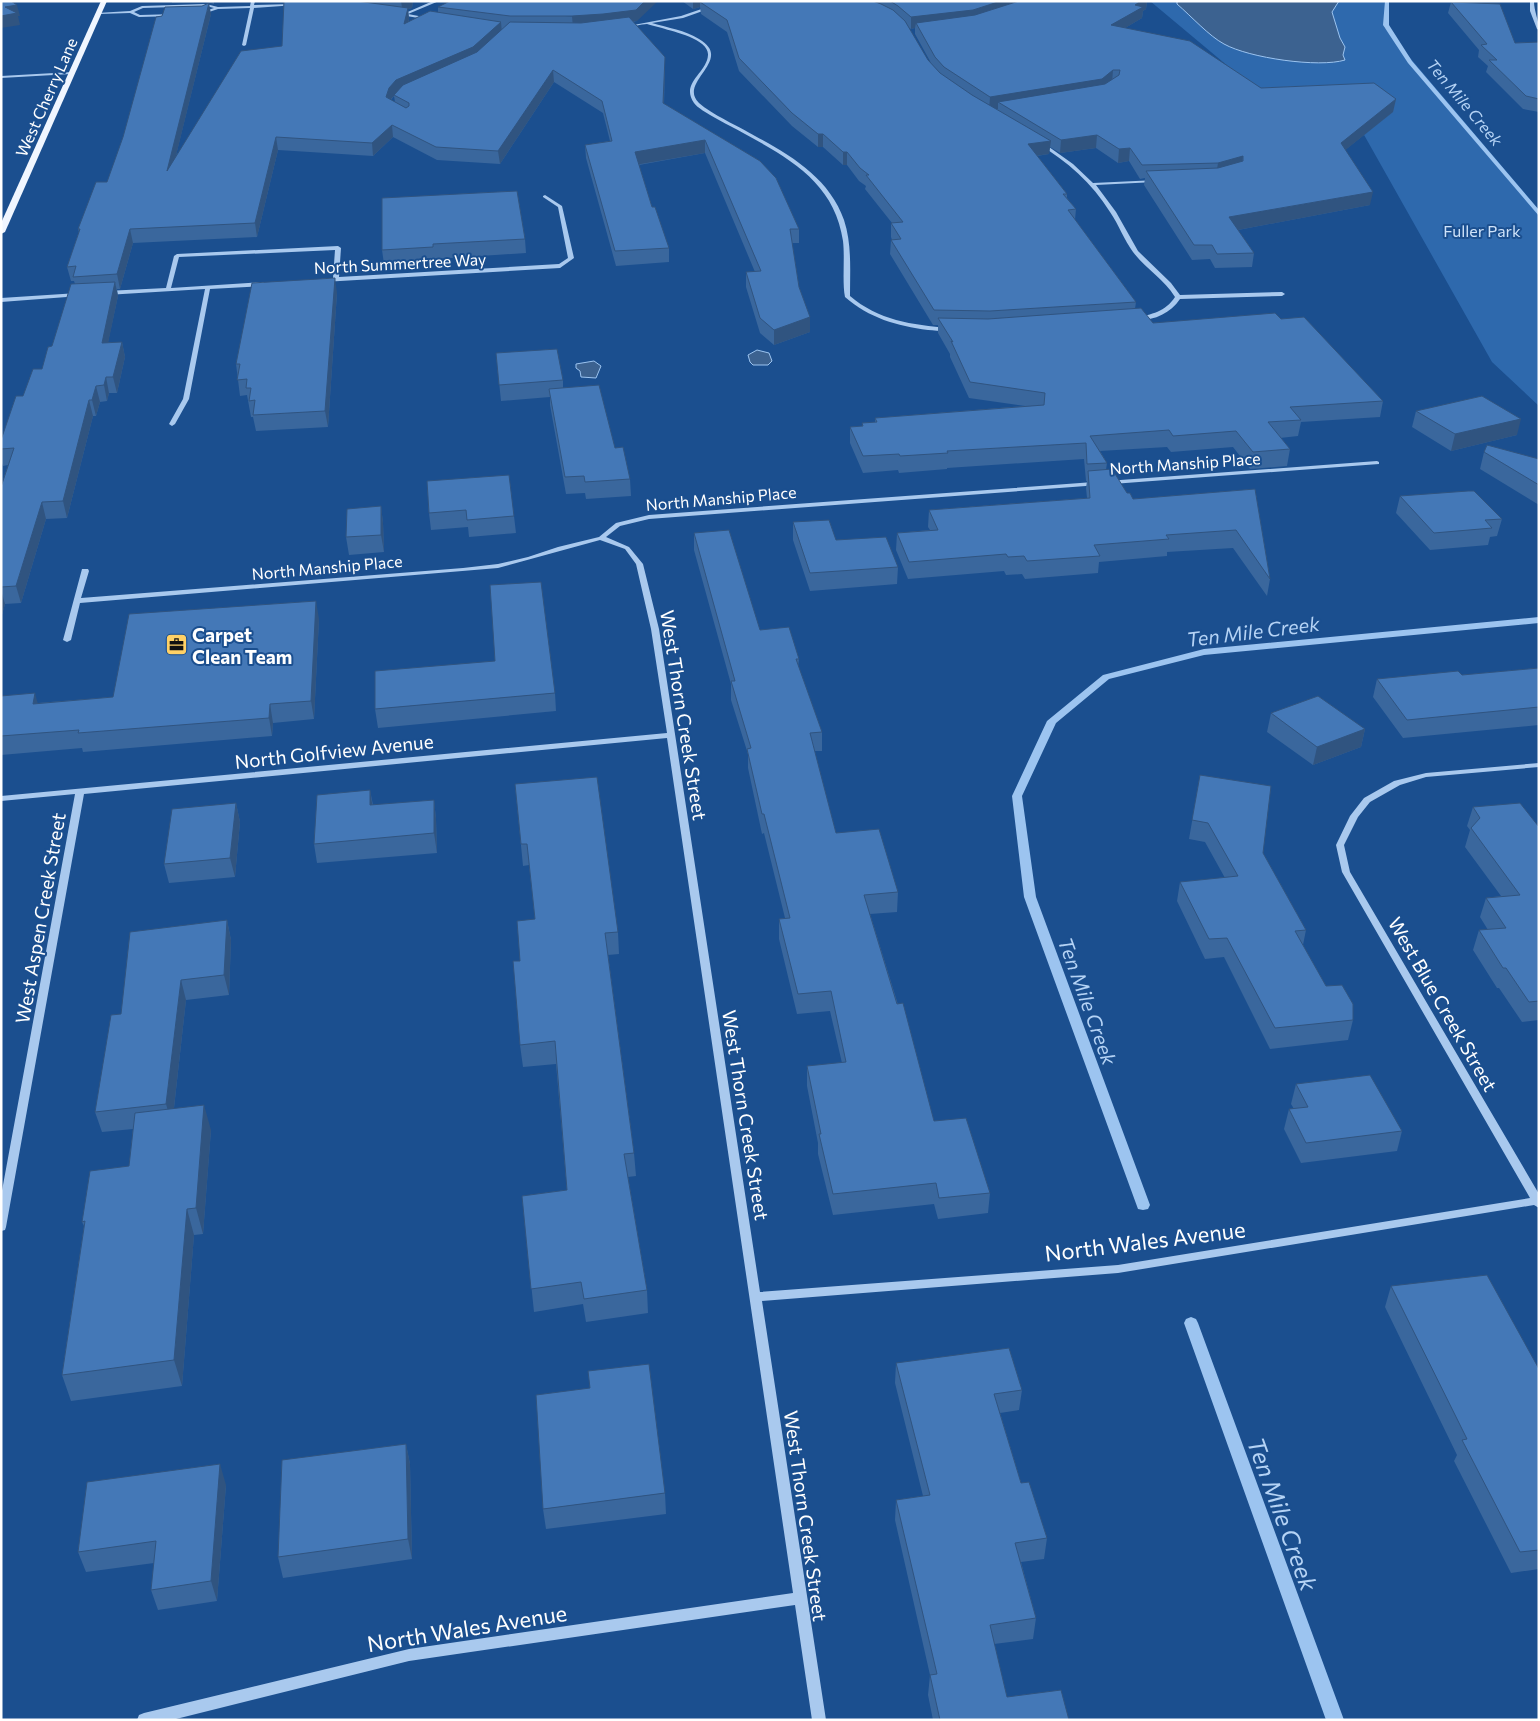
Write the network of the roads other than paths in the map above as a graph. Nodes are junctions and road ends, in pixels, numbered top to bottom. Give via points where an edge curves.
1 (104, 1) edge
2 (437, 1) edge
3 (729, 1) edge
4 (1532, 1) edge
5 (252, 4) edge
6 (300, 6) edge
7 (218, 8) junction
8 (131, 12) junction
9 (388, 12) edge
10 (99, 13) junction
11 (185, 14) edge
12 (194, 14) edge
13 (402, 15) junction
14 (431, 20) edge
15 (650, 24) junction
16 (623, 28) edge
17 (1539, 29) edge
18 (244, 45) dead end
19 (71, 73) junction
20 (1, 77) edge
21 (1032, 138) edge
22 (1160, 181) edge
23 (1093, 184) junction
24 (545, 196) dead end
25 (1, 232) edge
26 (336, 279) junction
27 (316, 280) edge
28 (267, 284) edge
29 (208, 288) junction
30 (168, 289) junction
31 (102, 294) edge
32 (1282, 294) dead end
33 (83, 295) edge
34 (1178, 297) junction
35 (1, 300) edge
36 (1129, 320) edge
37 (958, 330) edge
38 (172, 424) dead end
39 (1377, 463) dead end
40 (601, 538) junction
41 (85, 571) dead end
42 (77, 601) junction
43 (67, 640) dead end
44 (671, 735) junction
45 (1539, 765) edge
46 (80, 792) junction
47 (1, 800) edge
48 (1538, 1203) edge
49 (1, 1226) edge
50 (756, 1298) junction
51 (800, 1598) junction
52 (144, 1720) edge
53 (819, 1720) edge

1 - 10 main road, West Cherry Lane
2 - 13 street
3 - 15 street via 696,14
4 - 17 street
5 - 6 street
5 - 7 street
5 - 18 street
7 - 8 street via 206,5 151,7
7 - 12 street
8 - 10 street
8 - 11 street via 139,16
9 - 13 street
10 - 19 main road, West Cherry Lane
13 - 14 street
15 - 16 street
15 - 37 street via 691,36 707,46 711,55 691,90 696,103 780,151 827,193 841,218 846,240 848,296 857,306 872,315 920,328
19 - 20 street
19 - 25 main road, West Cherry Lane
21 - 23 street
22 - 23 street
23 - 34 street via 1137,252 1173,286
24 - 26 street, North Summertree Way via 560,206 562,215 571,258 560,266
26 - 27 street, North Summertree Way
26 - 30 street via 338,248 177,256
28 - 29 street
29 - 30 street
29 - 38 street via 186,399
30 - 31 street
32 - 34 street
33 - 35 street
34 - 36 street via 1171,308 1154,316
39 - 40 street, North Manship Place via 648,517 618,524
40 - 42 street, North Manship Place via 498,566
40 - 44 street, West Thorn Creek Street via 626,548 639,564 655,629
41 - 42 street
42 - 43 street
44 - 46 street, North Golfview Avenue
44 - 50 street, West Thorn Creek Street
45 - 48 street, West Blue Creek Street via 1426,775 1397,783 1367,800 1354,816 1340,845 1346,872
46 - 47 street, North Golfview Avenue
46 - 49 street, West Aspen Creek Street
48 - 50 street, North Wales Avenue via 1118,1269
50 - 51 street, West Thorn Creek Street
51 - 52 street, North Wales Avenue via 408,1655
51 - 53 street, West Thorn Creek Street

